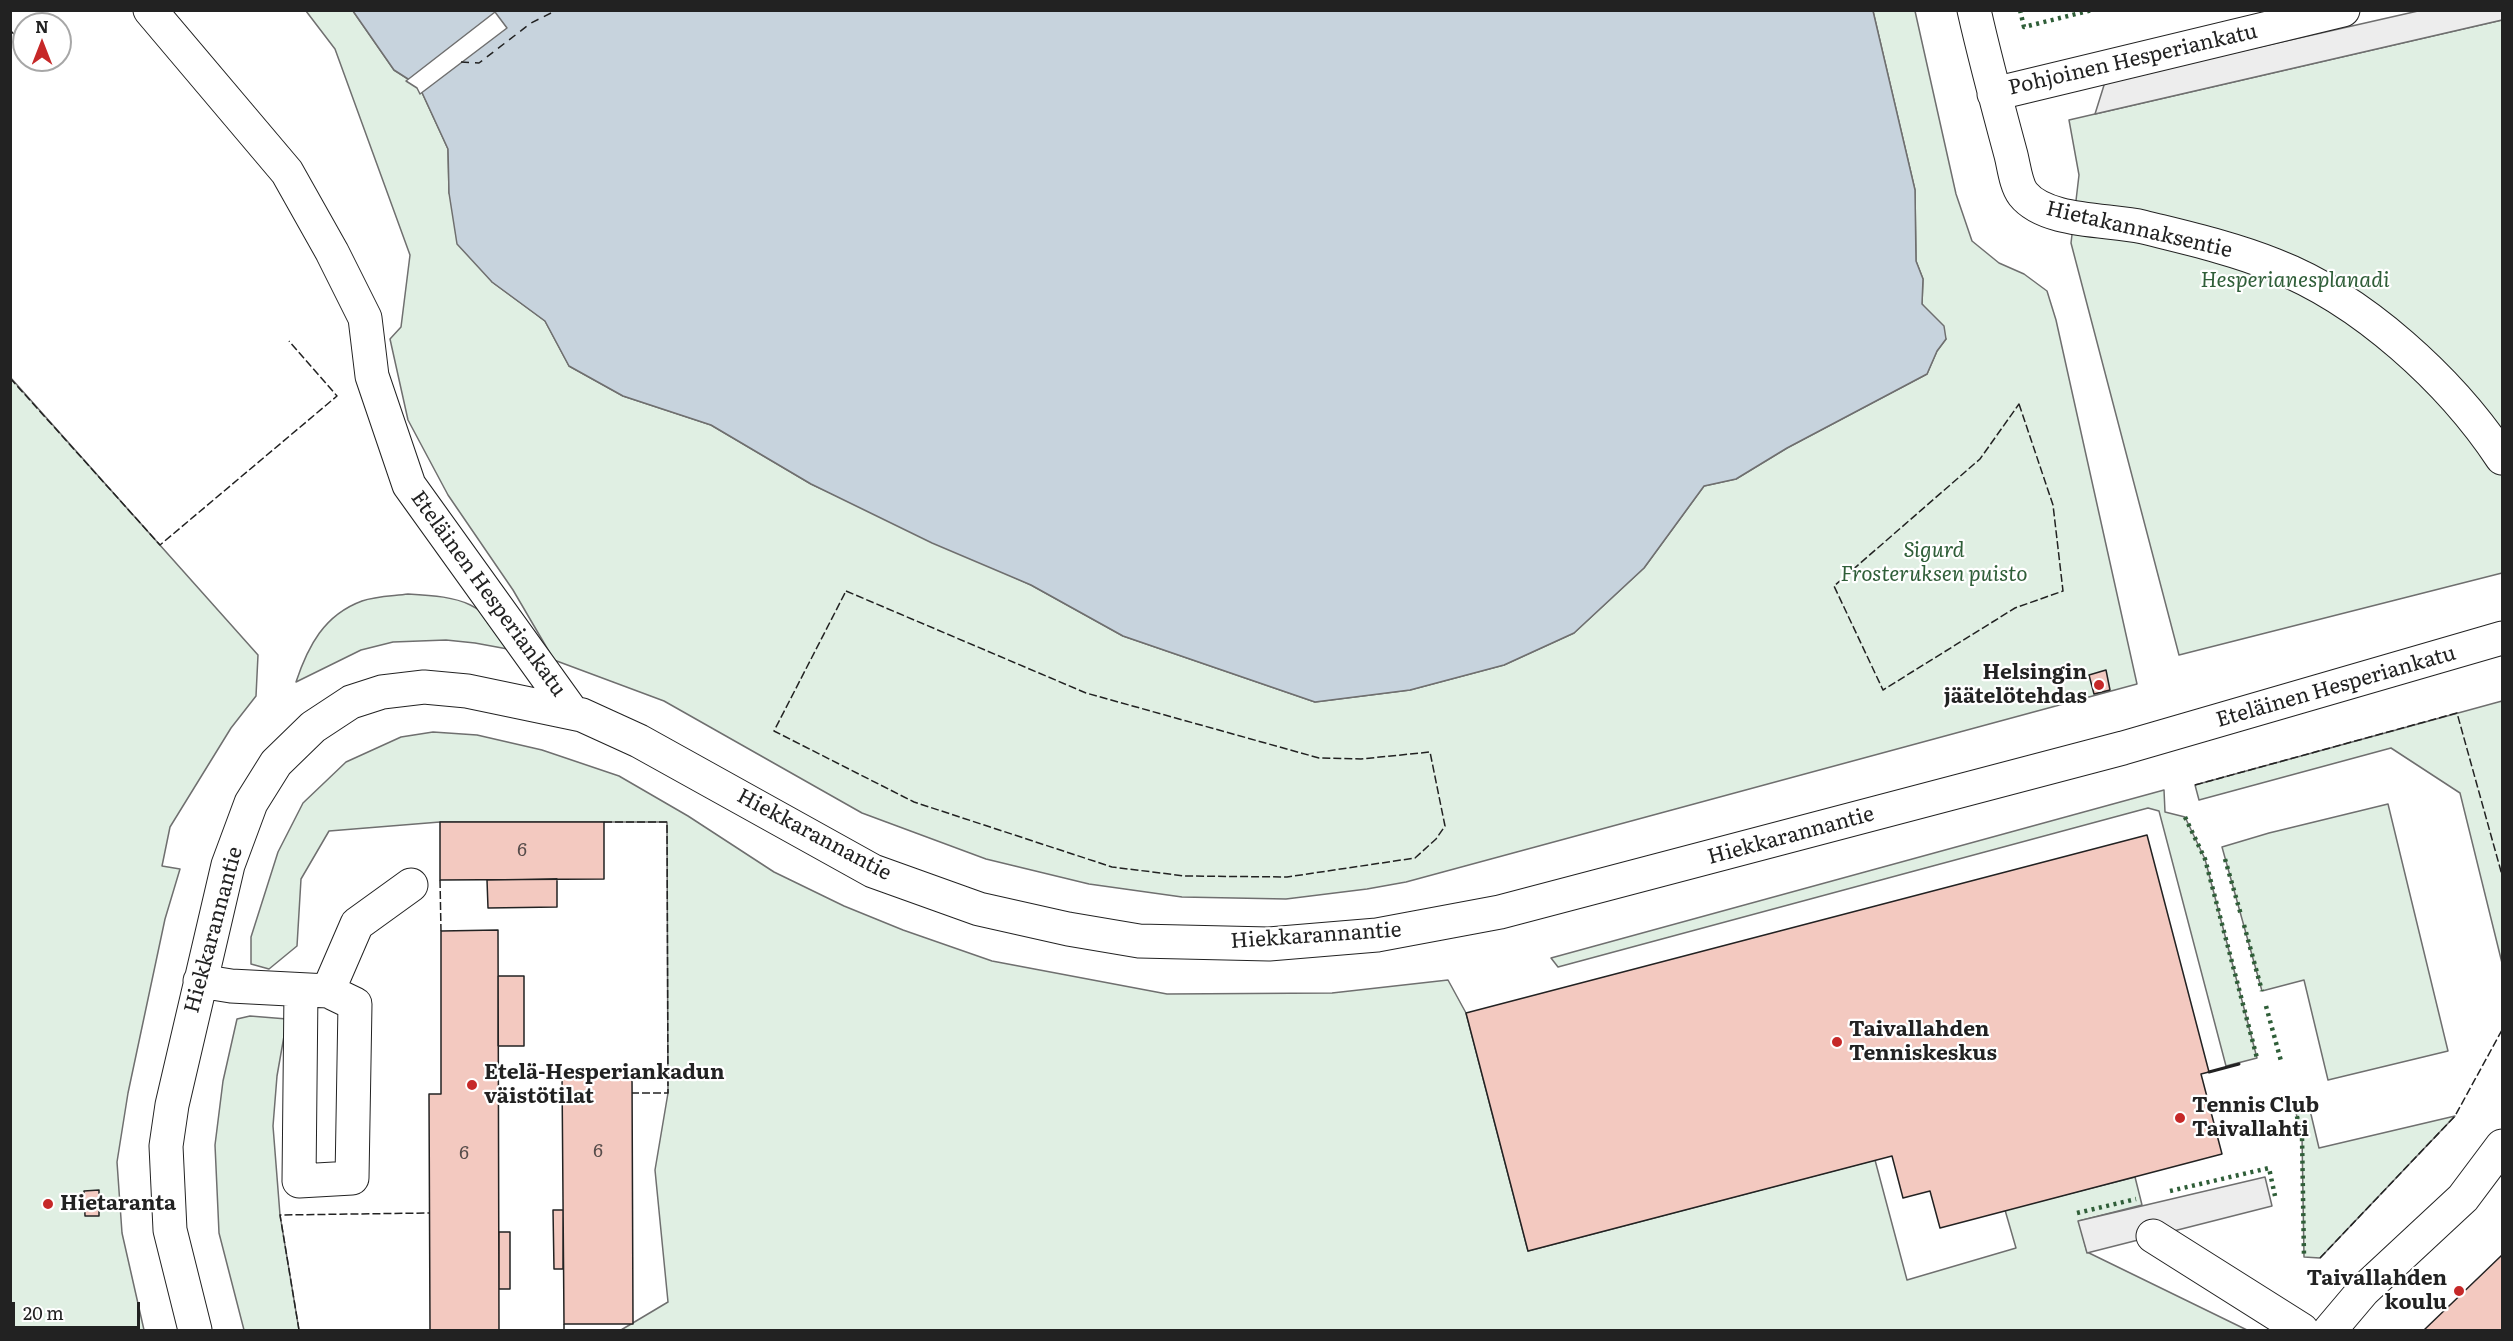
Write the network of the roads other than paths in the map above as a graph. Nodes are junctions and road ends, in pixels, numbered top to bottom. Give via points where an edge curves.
1 (150, 10) edge
2 (1974, 10) edge
3 (2343, 10) edge
4 (1994, 94) junction
5 (2502, 458) edge
6 (2502, 638) edge
7 (572, 712) junction
8 (2168, 735) joint
9 (411, 885) dead end
10 (200, 981) junction
11 (315, 990) junction
12 (2502, 1146) edge
13 (2153, 1236) dead end
14 (195, 1330) edge
15 (2302, 1330) edge
16 (2330, 1330) edge

1 - 7 street, Eteläinen Hesperiankatu via 287,172 365,318 372,376 409,485
2 - 4 street, Hietakannaksentie
3 - 4 street, Pohjoinen Hesperiankatu
4 - 5 street, Hietakannaksentie via 2022,193 2037,207 2140,226 2207,244 2275,265 2331,294 2390,336 2440,381 2481,427
6 - 8 street, Eteläinen Hesperiankatu
7 - 8 street, Hiekkarannantie via 620,731 873,871 979,909 1139,941 1269,944 1377,935 1500,912
7 - 10 street, Hiekkarannantie via 467,691 424,687 382,692 351,702 313,727 276,763 251,803 228,865
9 - 11 street via 357,924
10 - 11 street
10 - 14 street, Hiekkarannantie via 171,1105 166,1146 170,1230
11 - 11 street via 299,1181 352,1178 355,1004
12 - 16 street via 2463,1198 2363,1291
13 - 15 street

